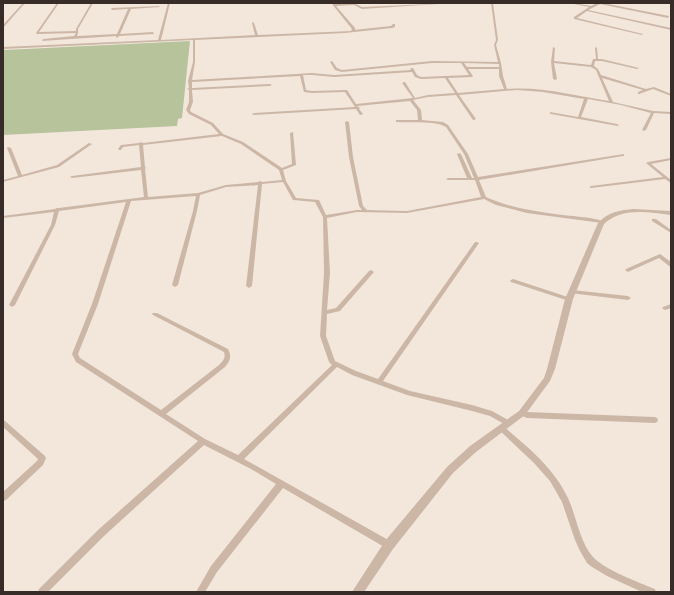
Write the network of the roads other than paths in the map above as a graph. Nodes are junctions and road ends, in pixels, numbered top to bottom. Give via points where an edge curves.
1 (24, 3) edge
2 (58, 3) edge
3 (92, 3) edge
4 (169, 3) edge
5 (453, 3) edge
6 (492, 3) edge
7 (570, 3) edge
8 (599, 3) edge
9 (334, 4) edge
10 (159, 7) dead end
11 (590, 7) junction
12 (130, 8) junction
13 (112, 9) dead end
14 (586, 10) junction
15 (668, 17) dead end
16 (253, 23) dead end
17 (394, 25) dead end
18 (3, 27) edge
19 (671, 29) edge
20 (352, 30) junction
21 (77, 32) junction
22 (153, 34) dead end
23 (642, 34) dead end
24 (118, 35) junction
25 (256, 36) junction
26 (75, 37) junction
27 (116, 39) dead end
28 (194, 39) junction
29 (42, 40) dead end
30 (159, 41) junction
31 (3, 48) edge
32 (554, 48) dead end
33 (596, 48) dead end
34 (597, 59) junction
35 (331, 62) dead end
36 (462, 62) junction
37 (552, 62) junction
38 (500, 63) junction
39 (409, 64) junction
40 (592, 66) junction
41 (467, 68) junction
42 (500, 68) junction
43 (637, 68) dead end
44 (413, 72) junction
45 (301, 75) junction
46 (600, 76) junction
47 (446, 77) junction
48 (555, 79) dead end
49 (190, 81) junction
50 (404, 83) dead end
51 (270, 85) dead end
52 (190, 89) junction
53 (506, 90) junction
54 (645, 90) junction
55 (639, 93) dead end
56 (457, 95) junction
57 (671, 95) edge
58 (413, 99) junction
59 (586, 99) junction
60 (612, 103) junction
61 (306, 104) dead end
62 (357, 107) junction
63 (309, 111) junction
64 (551, 112) dead end
65 (653, 112) junction
66 (671, 113) edge
67 (254, 114) dead end
68 (361, 114) dead end
69 (579, 118) junction
70 (474, 119) dead end
71 (397, 120) dead end
72 (420, 121) junction
73 (347, 122) dead end
74 (617, 125) dead end
75 (644, 130) dead end
76 (292, 133) dead end
77 (222, 135) junction
78 (142, 143) junction
79 (90, 144) dead end
80 (9, 148) dead end
81 (120, 149) dead end
82 (459, 154) dead end
83 (623, 155) dead end
84 (671, 159) edge
85 (144, 168) junction
86 (281, 169) junction
87 (20, 176) junction
88 (72, 177) dead end
89 (470, 178) junction
90 (666, 178) junction
91 (448, 179) dead end
92 (476, 179) junction
93 (3, 181) edge
94 (284, 181) junction
95 (260, 182) junction
96 (671, 182) edge
97 (591, 187) dead end
98 (198, 194) junction
99 (146, 198) junction
100 (484, 198) junction
101 (129, 200) junction
102 (57, 210) junction
103 (366, 211) junction
104 (671, 213) edge
105 (3, 217) edge
106 (325, 217) junction
107 (654, 220) dead end
108 (602, 222) junction
109 (671, 232) edge
110 (477, 243) dead end
111 (671, 265) edge
112 (628, 270) dead end
113 (371, 272) dead end
114 (513, 281) dead end
115 (175, 285) dead end
116 (249, 286) dead end
117 (570, 295) junction
118 (628, 298) dead end
119 (12, 305) dead end
120 (325, 313) junction
121 (154, 314) dead end
122 (336, 365) junction
123 (379, 382) junction
124 (522, 413) junction
125 (161, 414) junction
126 (654, 420) dead end
127 (3, 423) edge
128 (504, 425) junction
129 (203, 441) junction
130 (239, 459) junction
131 (281, 484) junction
132 (3, 496) edge
133 (389, 545) junction
134 (42, 592) edge
135 (200, 592) edge
136 (358, 592) edge
137 (652, 592) edge

1 - 18 street
2 - 21 street via 37,33
3 - 21 street
4 - 30 street
5 - 9 street via 362,8 354,4
6 - 38 street via 497,40 495,45
7 - 11 street
8 - 11 street
8 - 15 street
9 - 20 street via 354,28
10 - 12 street
11 - 14 street
12 - 13 street
12 - 24 street
14 - 19 street
14 - 23 street via 575,18
16 - 25 street
17 - 20 street
20 - 25 street
21 - 26 street
22 - 24 street
24 - 26 street
24 - 27 street
25 - 28 street
26 - 29 street
28 - 30 street
28 - 49 street via 194,62
30 - 31 street
32 - 37 street
33 - 34 street
34 - 40 street
34 - 43 street
35 - 39 street via 336,69 342,71
36 - 38 street
36 - 39 street
36 - 41 street
37 - 40 street
37 - 48 street
38 - 42 street
39 - 44 street
40 - 46 street
41 - 42 street
41 - 47 street via 471,76
42 - 53 street
44 - 45 street
44 - 47 street via 421,78
45 - 49 street
45 - 62 street via 305,91 346,91
46 - 54 street
46 - 60 street
47 - 56 street
49 - 52 street
50 - 58 street
51 - 52 street
52 - 77 street via 190,113 212,124
53 - 56 street
53 - 59 street via 536,91
54 - 55 street
54 - 57 street via 656,88
56 - 58 street
56 - 70 street
58 - 62 street
58 - 72 street via 419,110
59 - 60 street
59 - 69 street
60 - 65 street
61 - 63 street
62 - 63 street
62 - 68 street
63 - 67 street
64 - 69 street
65 - 66 street
65 - 75 street
69 - 74 street
71 - 72 street
72 - 92 street via 445,124 466,154
73 - 103 street via 361,206
76 - 86 street via 294,165
77 - 78 street
77 - 86 street via 242,143
78 - 81 street via 120,146
78 - 85 street
79 - 87 street via 58,166
80 - 87 street
82 - 89 street
83 - 92 street
84 - 90 street via 648,163
85 - 88 street
85 - 99 street
86 - 94 street
87 - 93 street
89 - 91 street
89 - 92 street
90 - 96 street
90 - 97 street
92 - 100 street
94 - 95 street
94 - 106 street via 295,199 317,201
95 - 98 street via 226,186
95 - 116 street
98 - 99 street
98 - 115 street
99 - 101 street
100 - 103 street via 401,212
100 - 108 street via 532,212
101 - 102 street
101 - 125 street via 95,304 75,354 83,364
102 - 105 street
102 - 119 street via 53,225
103 - 106 street
104 - 108 street via 638,210 606,217
106 - 120 street
107 - 109 street
108 - 117 street
110 - 123 street
111 - 112 street via 660,256
113 - 120 street via 338,310
114 - 117 street
117 - 118 street
117 - 124 street via 547,379
120 - 122 street via 323,336 329,357
121 - 125 street via 228,354 227,361 221,367
122 - 123 street
122 - 130 street
123 - 128 street via 409,393 492,414
124 - 126 street
124 - 128 street
125 - 129 street
127 - 132 street via 42,458 40,463
128 - 133 street via 450,470
128 - 137 street via 549,474 565,500 589,559 598,566
129 - 130 street
129 - 134 street via 101,533
130 - 131 street
131 - 133 street
131 - 135 street
133 - 136 street

